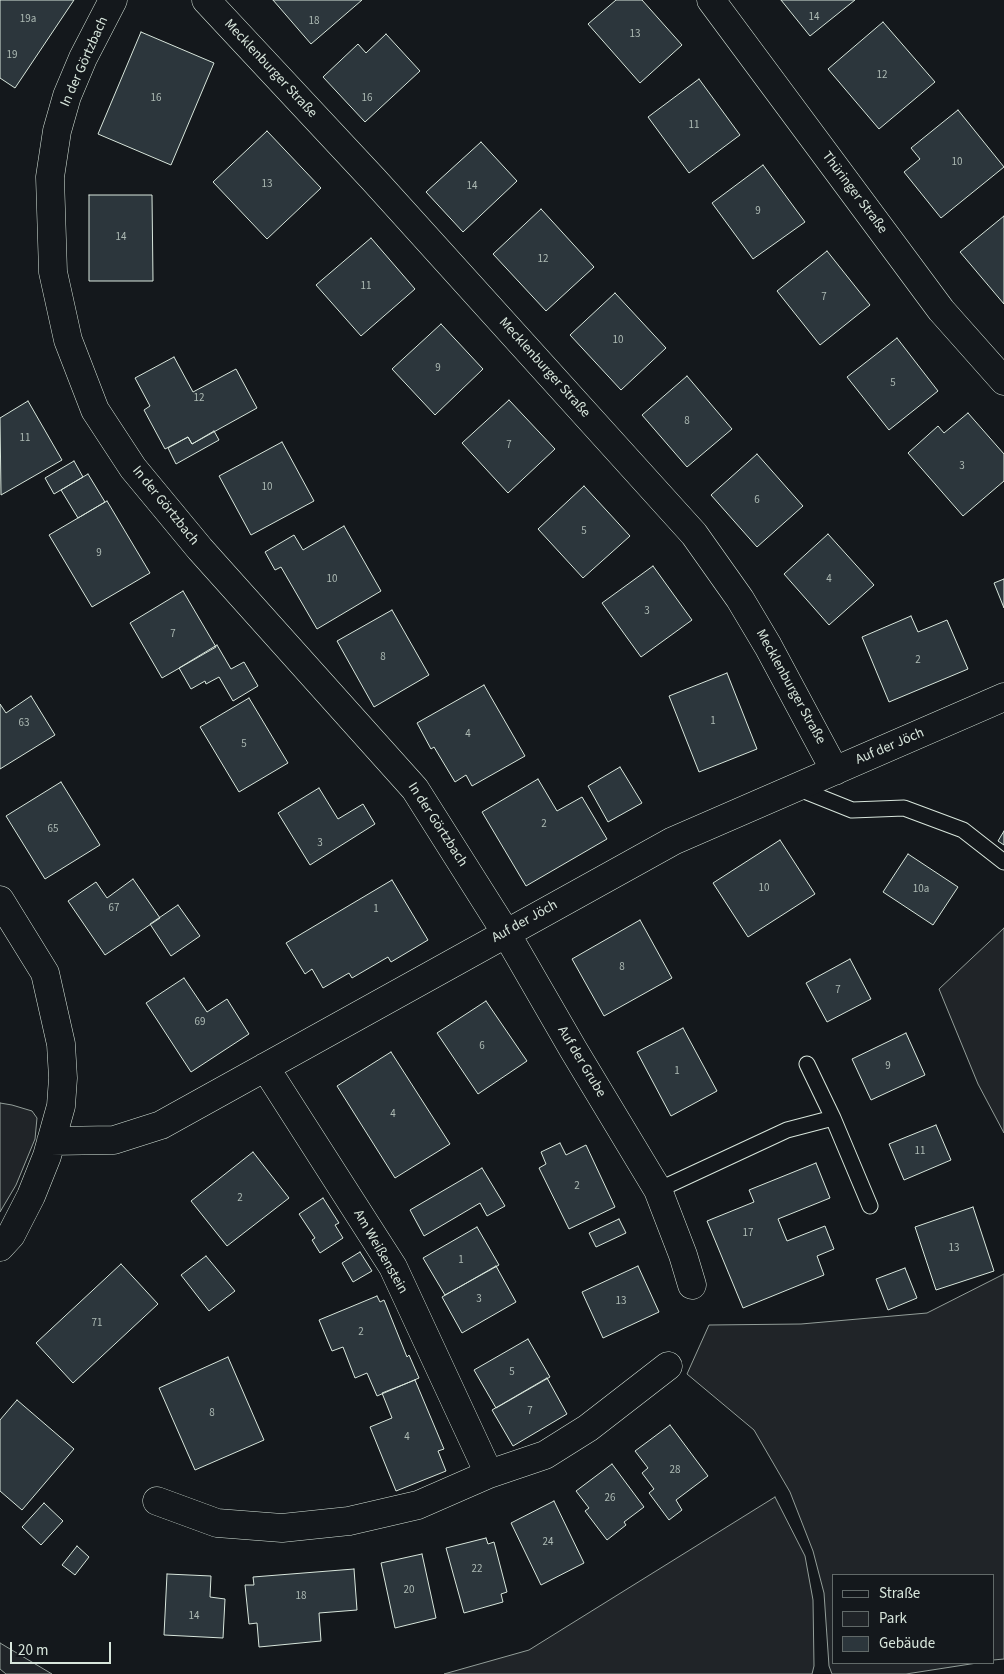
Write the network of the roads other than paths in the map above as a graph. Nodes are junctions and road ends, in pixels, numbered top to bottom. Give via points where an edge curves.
1 (113, 0) edge
2 (206, 0) edge
3 (711, 0) edge
4 (1004, 381) edge
5 (1004, 697) edge
6 (835, 771) junction
7 (797, 788) junction
8 (1004, 862) edge
9 (0, 900) edge
10 (506, 933) junction
11 (807, 1064) dead end
12 (265, 1067) junction
13 (832, 1118) junction
14 (51, 1142) junction
15 (658, 1190) junction
16 (870, 1206) dead end
17 (0, 1247) edge
18 (692, 1285) dead end
19 (668, 1366) dead end
20 (489, 1474) junction
21 (157, 1501) dead end

1 - 10 street, In der Görtzbach via 67,96 57,131 50,176 53,272 68,340 95,410 134,468 200,549 415,789
2 - 6 street, Mecklenburger Straße via 374,180 694,534 754,622
3 - 4 street, Thüringer Straße via 941,310
5 - 6 street, Auf der Jöch
6 - 7 street, Auf der Jöch
7 - 8 lane via 852,810 904,808 963,830
7 - 10 street, Auf der Jöch via 674,841
9 - 14 street via 45,973 61,1044 61,1106
10 - 12 street, Auf der Jöch
10 - 15 street, Auf der Grube
11 - 13 lane
12 - 14 street, Auf der Jöch via 161,1125 114,1140
12 - 20 street, Am Weißenstein via 393,1267
13 - 15 lane via 786,1130
13 - 16 lane
14 - 17 street via 31,1196
15 - 18 street, Auf der Grube
19 - 20 street via 588,1428 545,1455
20 - 21 street via 418,1506 349,1520 282,1528 218,1523

